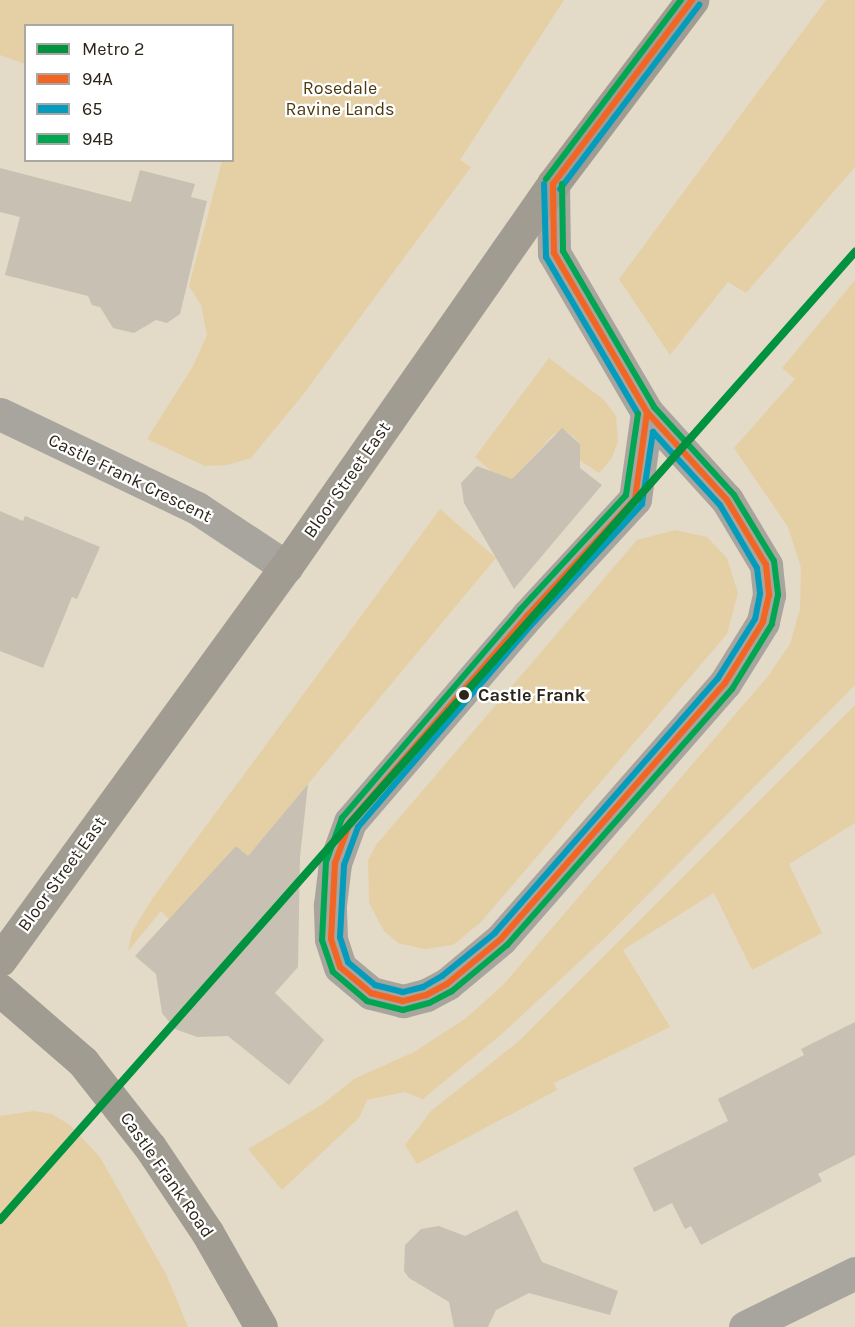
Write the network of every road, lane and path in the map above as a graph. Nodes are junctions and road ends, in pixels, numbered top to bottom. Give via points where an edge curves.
1 (692, 0) edge
2 (553, 184) junction
3 (647, 412) junction
4 (0, 414) edge
5 (286, 567) junction
6 (0, 960) edge
7 (0, 990) edge
8 (855, 1273) edge
9 (261, 1327) edge
10 (745, 1327) edge

1 - 2 main road, Bloor Street East
2 - 3 street via 554,253
2 - 5 main road, Bloor Street East
3 - 3 street via 635,499 527,616 350,822 335,863 331,939 340,967 371,993 403,1001 426,995 447,984 501,939 726,683 764,622 769,595 766,565 727,500
4 - 5 street, Castle Frank Crescent via 197,508
5 - 6 main road, Bloor Street East
7 - 9 main road, Castle Frank Road via 83,1062 150,1147 207,1232
8 - 10 street

